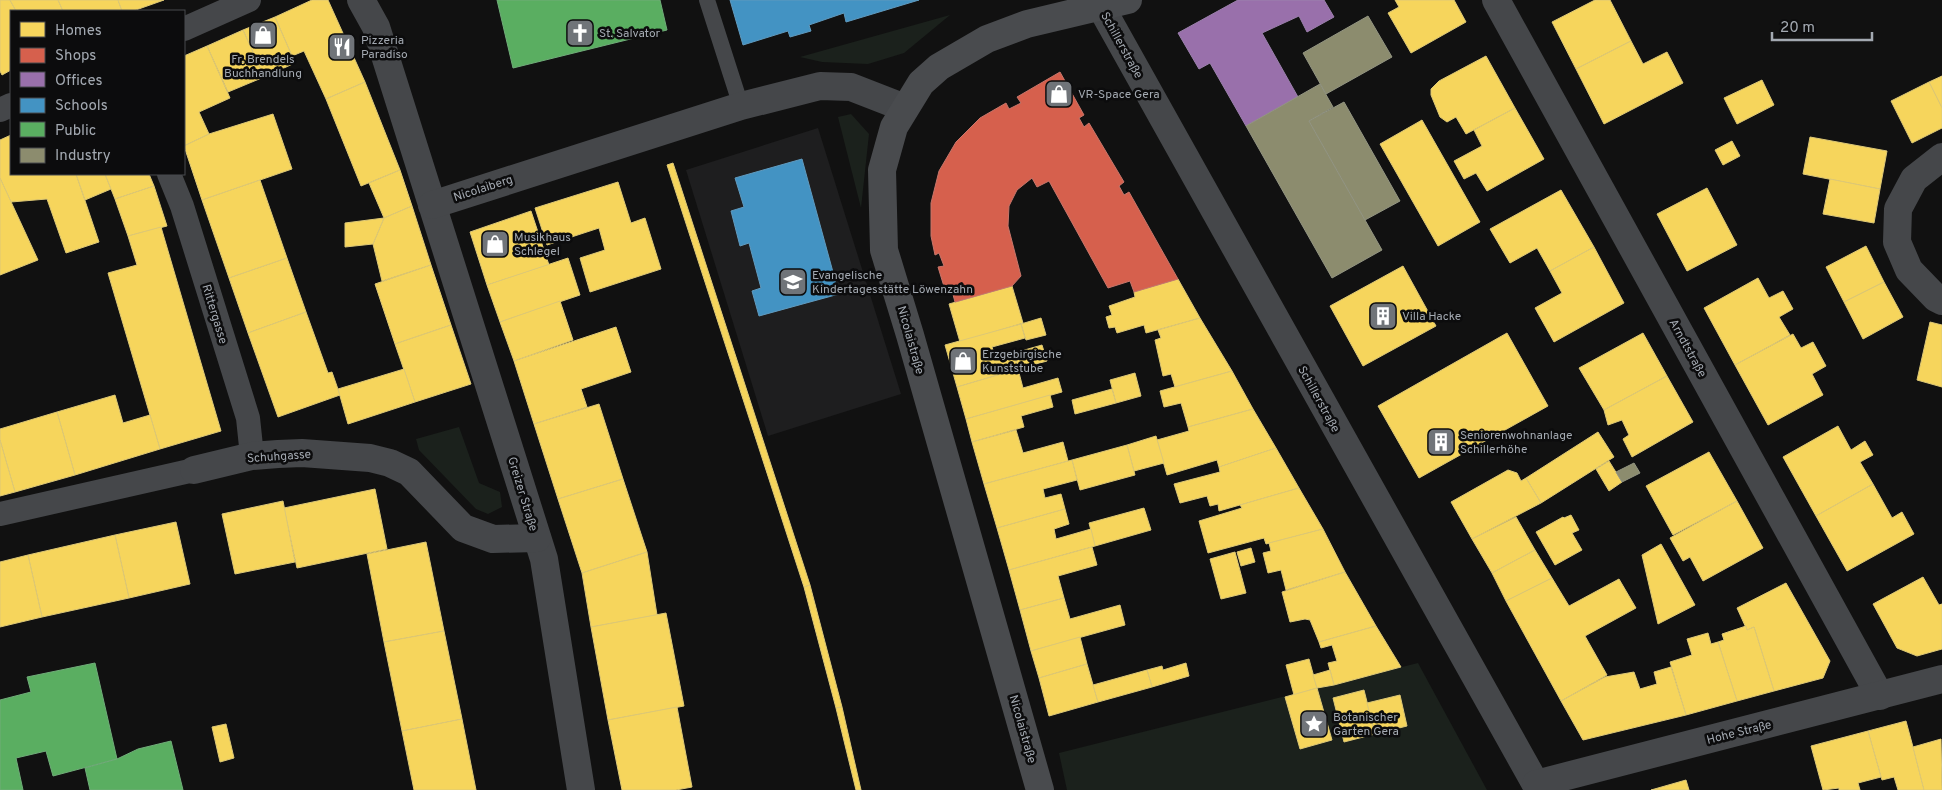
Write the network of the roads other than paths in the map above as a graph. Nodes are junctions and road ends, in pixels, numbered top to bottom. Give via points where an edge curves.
1 (249, 0) edge
2 (361, 0) edge
3 (707, 0) edge
4 (1128, 0) edge
5 (1496, 0) edge
6 (1101, 7) junction
7 (185, 29) edge
8 (741, 106) junction
9 (905, 108) junction
10 (1942, 157) edge
11 (169, 175) edge
12 (432, 205) junction
13 (1942, 301) edge
14 (252, 456) junction
15 (194, 470) joint
16 (0, 514) edge
17 (536, 538) junction
18 (1942, 680) edge
19 (1880, 696) junction
20 (1538, 787) edge
21 (581, 790) edge
22 (1040, 790) edge

1 - 7 street
2 - 12 street via 376,27
3 - 8 lane
4 - 6 main road, Nicolaistraße
5 - 19 street, Arndtstraße
6 - 9 main road, Nicolaistraße via 1027,24 987,39 939,67 921,83
6 - 20 street, Schillerstraße
8 - 9 street, Nicolaiberg via 820,86 851,87
8 - 12 street, Nicolaiberg
9 - 22 main road, Nicolaistraße via 894,126 882,170 884,250
10 - 13 street via 1914,179 1898,209 1897,242 1909,270
11 - 14 street, Rittergasse via 248,418
12 - 17 street, Greizer Straße
14 - 15 street, Schuhgasse
14 - 17 street, Schuhgasse via 302,453 390,463 409,472 463,528 493,539
15 - 16 street, Schuhgasse
17 - 21 street, Greizer Straße via 544,559
18 - 19 street, Hohe Straße
19 - 20 street, Hohe Straße

